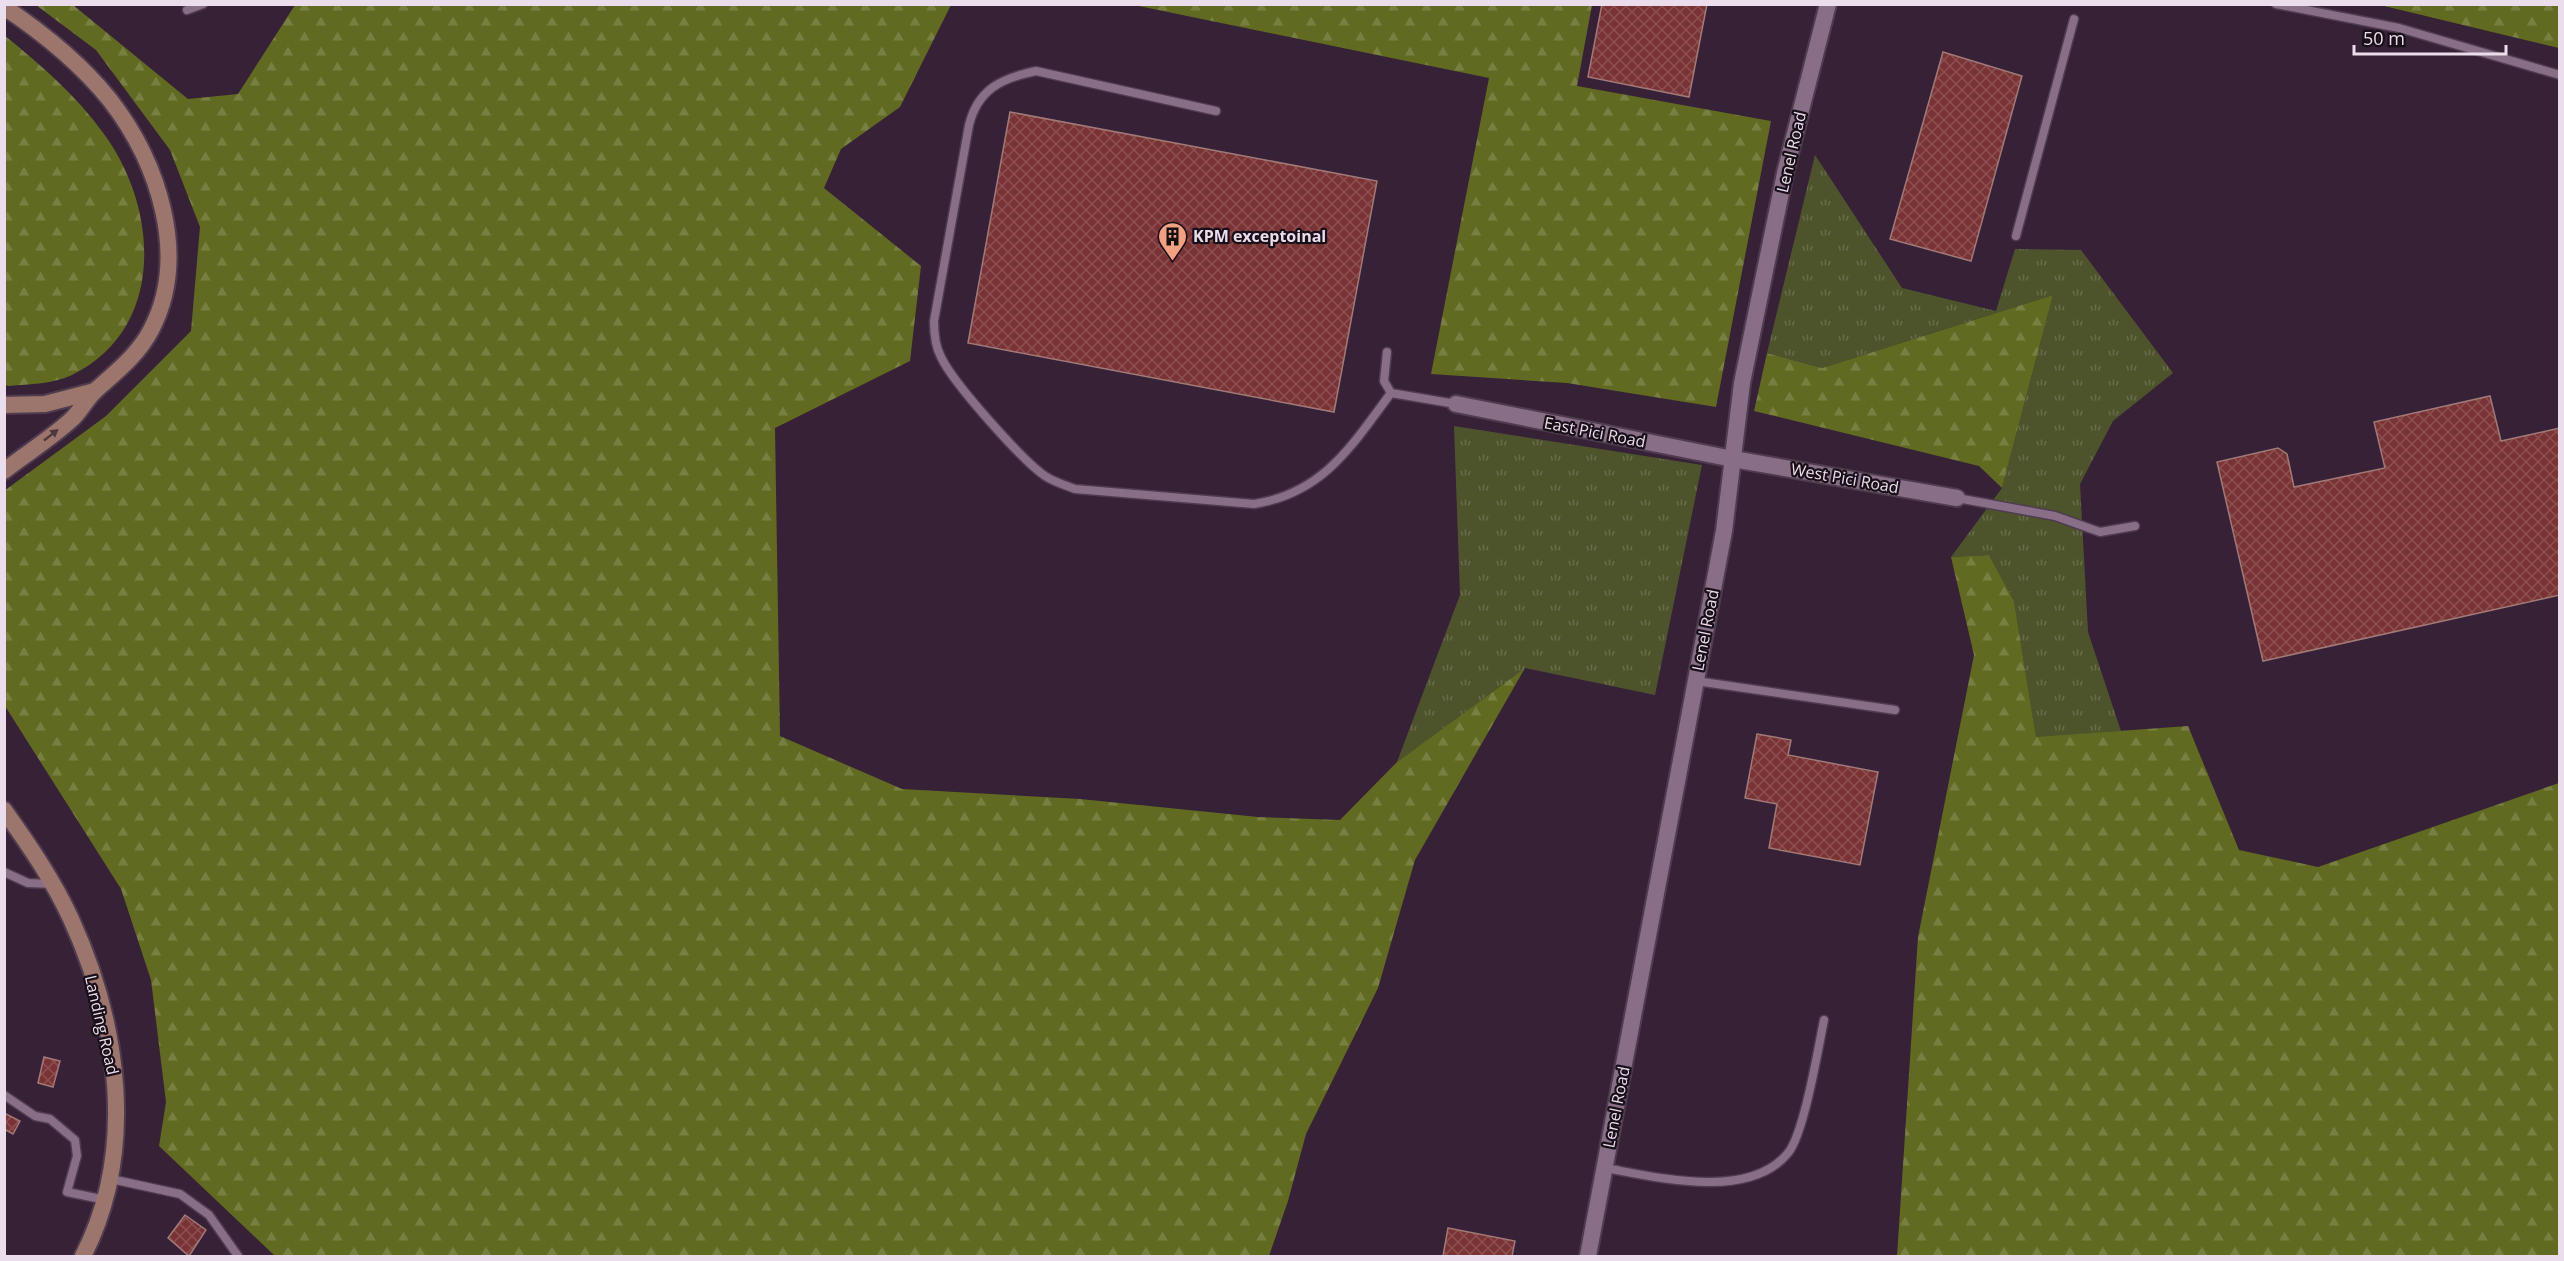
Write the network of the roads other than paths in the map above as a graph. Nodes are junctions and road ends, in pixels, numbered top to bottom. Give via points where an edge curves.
1 (203, 4) edge
2 (1828, 4) edge
3 (2276, 4) edge
4 (4, 7) edge
5 (187, 10) dead end
6 (2074, 19) dead end
7 (2559, 75) edge
8 (1216, 111) dead end
9 (2016, 236) dead end
10 (1387, 352) dead end
11 (95, 391) junction
12 (1391, 393) junction
13 (1456, 404) joint
14 (4, 405) edge
15 (1733, 459) junction
16 (4, 471) edge
17 (1957, 498) joint
18 (2135, 526) dead end
19 (1696, 681) junction
20 (1895, 710) dead end
21 (4, 810) edge
22 (4, 872) edge
23 (53, 885) junction
24 (1824, 1020) dead end
25 (4, 1095) edge
26 (1605, 1168) junction
27 (111, 1179) junction
28 (106, 1200) junction
29 (83, 1257) edge
30 (238, 1257) edge
31 (1588, 1257) edge

1 - 5 lane
2 - 15 street, Lenel Road via 1785,172 1742,383
3 - 7 lane via 2399,28
4 - 11 main road via 81,68 111,102 147,165 165,220 169,264 157,318 126,364
6 - 9 lane
8 - 12 lane via 1036,72 1008,78 987,90 973,110 969,125 934,321 936,347 947,369 1027,460 1055,482 1076,489 1254,504 1288,496 1322,476 1343,457
10 - 12 lane via 1384,381
11 - 14 main road via 45,404
16 -> 11 main road via 73,418
12 - 13 lane
13 - 15 street, East Pici Road
15 - 17 street, West Pici Road
15 - 19 street, Lenel Road
17 - 18 lane via 2055,516 2100,532
19 - 20 lane
19 - 26 street, Lenel Road
21 - 23 main road, Landing Road
22 - 23 lane via 28,884
23 - 27 main road, Landing Road via 71,920 106,1028 117,1107
24 - 26 lane via 1798,1133 1788,1153 1765,1171 1707,1183
25 - 28 lane via 35,1116 50,1119 75,1140 77,1156 67,1192
26 - 31 street, Lenel Road
27 - 28 main road, Landing Road
27 - 30 lane via 180,1194 209,1215
28 - 29 main road, Landing Road

